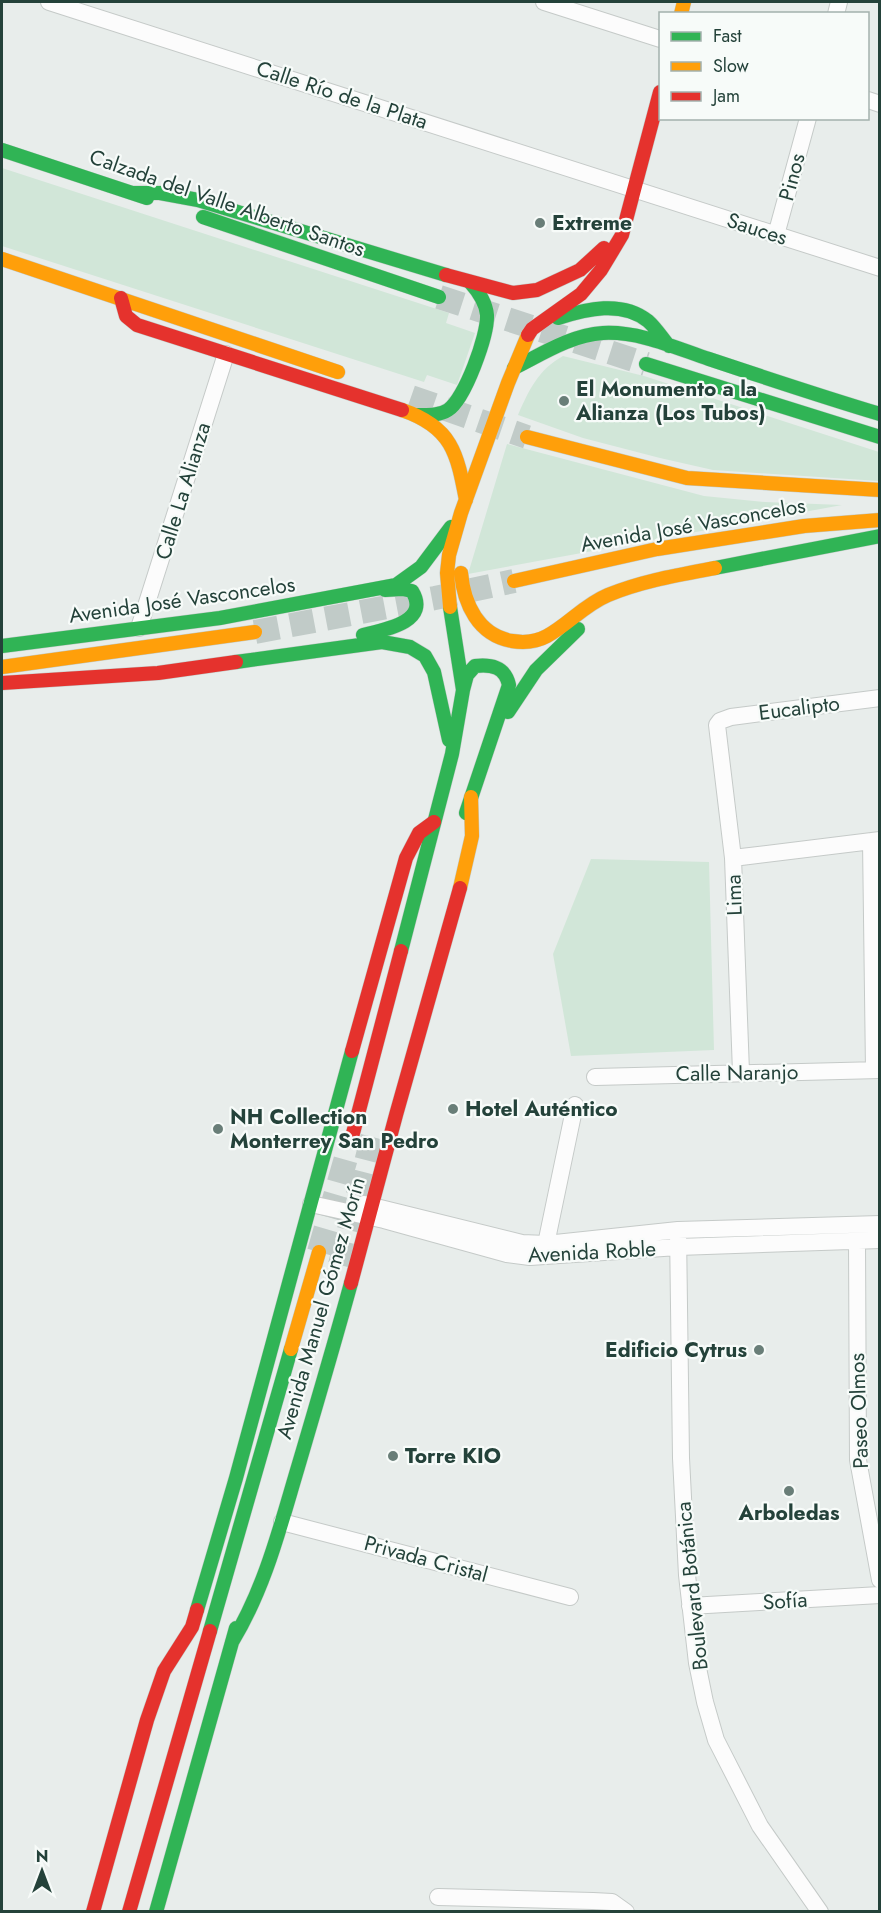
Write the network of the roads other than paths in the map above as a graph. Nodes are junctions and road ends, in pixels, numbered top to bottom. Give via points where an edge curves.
1 (49, 2) edge
2 (544, 2) edge
3 (659, 39) edge
4 (659, 96) edge
5 (807, 120) edge
6 (2, 150) edge
7 (634, 189) junction
8 (133, 193) junction
9 (622, 235) junction
10 (776, 235) junction
11 (2, 260) edge
12 (879, 268) edge
13 (470, 282) junction
14 (439, 297) tunnel mouth
15 (121, 298) junction
16 (540, 323) junction
17 (669, 346) junction
18 (226, 354) junction
19 (645, 364) tunnel mouth
20 (514, 368) junction
21 (355, 378) dead end
22 (879, 414) edge
23 (416, 415) junction
24 (527, 437) tunnel mouth
25 (879, 437) edge
26 (879, 490) edge
27 (466, 499) junction
28 (461, 513) junction
29 (879, 520) edge
30 (879, 536) edge
31 (514, 581) tunnel mouth
32 (368, 591) junction
33 (611, 595) junction
34 (140, 628) junction
35 (255, 632) tunnel mouth
36 (2, 646) edge
37 (301, 652) junction
38 (2, 667) edge
39 (2, 683) edge
40 (463, 690) junction
41 (879, 698) edge
42 (720, 721) joint
43 (490, 743) junction
44 (452, 754) junction
45 (471, 797) junction
46 (434, 822) junction
47 (875, 840) edge
48 (733, 858) junction
49 (451, 865) dead end
50 (877, 1070) edge
51 (741, 1072) junction
52 (595, 1077) dead end
53 (575, 1105) dead end
54 (333, 1119) junction
55 (390, 1134) junction
56 (375, 1148) tunnel mouth
57 (313, 1199) junction
58 (371, 1211) junction
59 (879, 1224) edge
60 (678, 1238) junction
61 (879, 1240) edge
62 (857, 1241) junction
63 (546, 1244) junction
64 (319, 1252) tunnel mouth
65 (295, 1264) junction
66 (353, 1278) junction
67 (282, 1522) junction
68 (258, 1551) dead end
69 (879, 1580) edge
70 (879, 1595) edge
71 (570, 1598) dead end
72 (690, 1606) junction
73 (232, 1642) junction
74 (195, 1690) junction
75 (147, 1720) junction
76 (438, 1897) dead end
77 (93, 1911) edge
78 (129, 1911) edge
79 (156, 1911) edge
80 (626, 1911) edge
81 (820, 1911) edge

1 - 7 street, Calle Río de la Plata
2 - 3 street
4 - 7 main road, Avenida Manuel Gómez Morín
5 - 10 street, Pinos
6 - 8 main road, Calzada del Valle Alberto Santos
7 - 9 main road, Avenida Manuel Gómez Morín
7 - 10 street, Sauces
8 - 13 main road via 198,200
8 - 14 main road, Calzada del Valle Alberto Santos
9 - 13 main road via 580,270 537,290 513,293
9 - 16 main road, Avenida Manuel Gómez Morín via 587,287
10 - 12 street, Sauces
11 - 15 main road
13 - 23 main road via 482,298 487,327 467,381 453,408 437,415
15 - 18 main road via 126,316 137,325
15 - 21 main road
16 - 17 main road via 581,310 620,309 648,322
16 - 20 main road, Avenida Manuel Gómez Morín via 526,339
17 - 20 main road via 623,334 596,334 552,348
17 - 22 main road
18 - 23 main road
18 - 34 street, Calle La Alianza
19 - 25 main road
20 - 27 main road, Avenida Manuel Gómez Morín
23 - 27 main road via 449,442
24 - 26 main road via 687,478
27 - 28 main road, Avenida Manuel Gómez Morín
27 - 33 main road via 461,587 469,610 489,633 508,641 546,638 587,606
28 - 32 main road via 418,571 396,585
28 - 40 main road, Avenida Manuel Gómez Morín via 447,573
29 - 31 main road, Avenida José Vasconcelos via 804,526 657,549
30 - 33 main road via 659,578
32 - 34 main road, Avenida José Vasconcelos
32 - 37 main road via 412,591 417,599 416,613 387,629
33 - 43 main road via 536,670
34 - 36 main road, Avenida José Vasconcelos
35 - 38 main road, Avenida José Vasconcelos
37 - 39 main road via 158,673
37 - 44 main road via 382,642 414,648 427,657 434,670
40 - 43 main road via 467,675 475,666 501,668 506,674 508,685
40 - 44 main road, Avenida Manuel Gómez Morín
41 - 42 street, Eucalipto
42 - 48 street, Lima via 717,732
43 - 45 main road
44 - 46 main road, Avenida Manuel Gómez Morín
45 - 49 main road
45 - 55 main road, Avenida Manuel Gómez Morín via 469,851
46 - 54 main road, Avenida Manuel Gómez Morín via 419,832 404,862
46 - 54 main road, Avenida Manuel Gómez Morín via 353,1143 343,1140
47 - 48 street
47 - 50 street
48 - 51 street, Lima
50 - 51 street, Calle Naranjo
51 - 52 street, Calle Naranjo
53 - 63 street
54 - 57 main road, Avenida Manuel Gómez Morín
55 - 56 main road
55 - 58 main road, Avenida Manuel Gómez Morín
57 - 58 street, Avenida Roble
57 - 65 main road, Avenida Manuel Gómez Morín
58 - 60 street, Avenida Roble via 520,1256 544,1257
58 - 63 street, Avenida Roble via 522,1243
58 - 66 main road, Avenida Manuel Gómez Morín
59 - 60 street, Avenida Roble
60 - 62 street, Avenida Roble
60 - 63 street, Avenida Roble
60 - 72 street, Boulevard Botánica via 681,1458
61 - 62 street, Avenida Roble
62 - 69 street, Paseo Olmos via 858,1460
64 - 74 main road, Avenida Manuel Gómez Morín
65 - 66 main road via 310,1249 326,1247 340,1252
65 - 75 main road, Avenida Manuel Gómez Morín via 192,1627 164,1671
66 - 67 main road, Avenida Manuel Gómez Morín
67 - 71 street, Privada Cristal
67 - 73 main road, Avenida Manuel Gómez Morín via 256,1601
68 - 73 main road, Avenida Manuel Gómez Morín
70 - 72 street, Sofía
72 - 81 street, Boulevard Botánica via 697,1662 716,1740 760,1826
73 - 79 main road, Avenida Manuel Gómez Morín
74 - 75 main road
74 - 78 main road, Avenida Manuel Gómez Morín
75 - 77 main road, Avenida Manuel Gómez Morín
76 - 80 street via 612,1902

